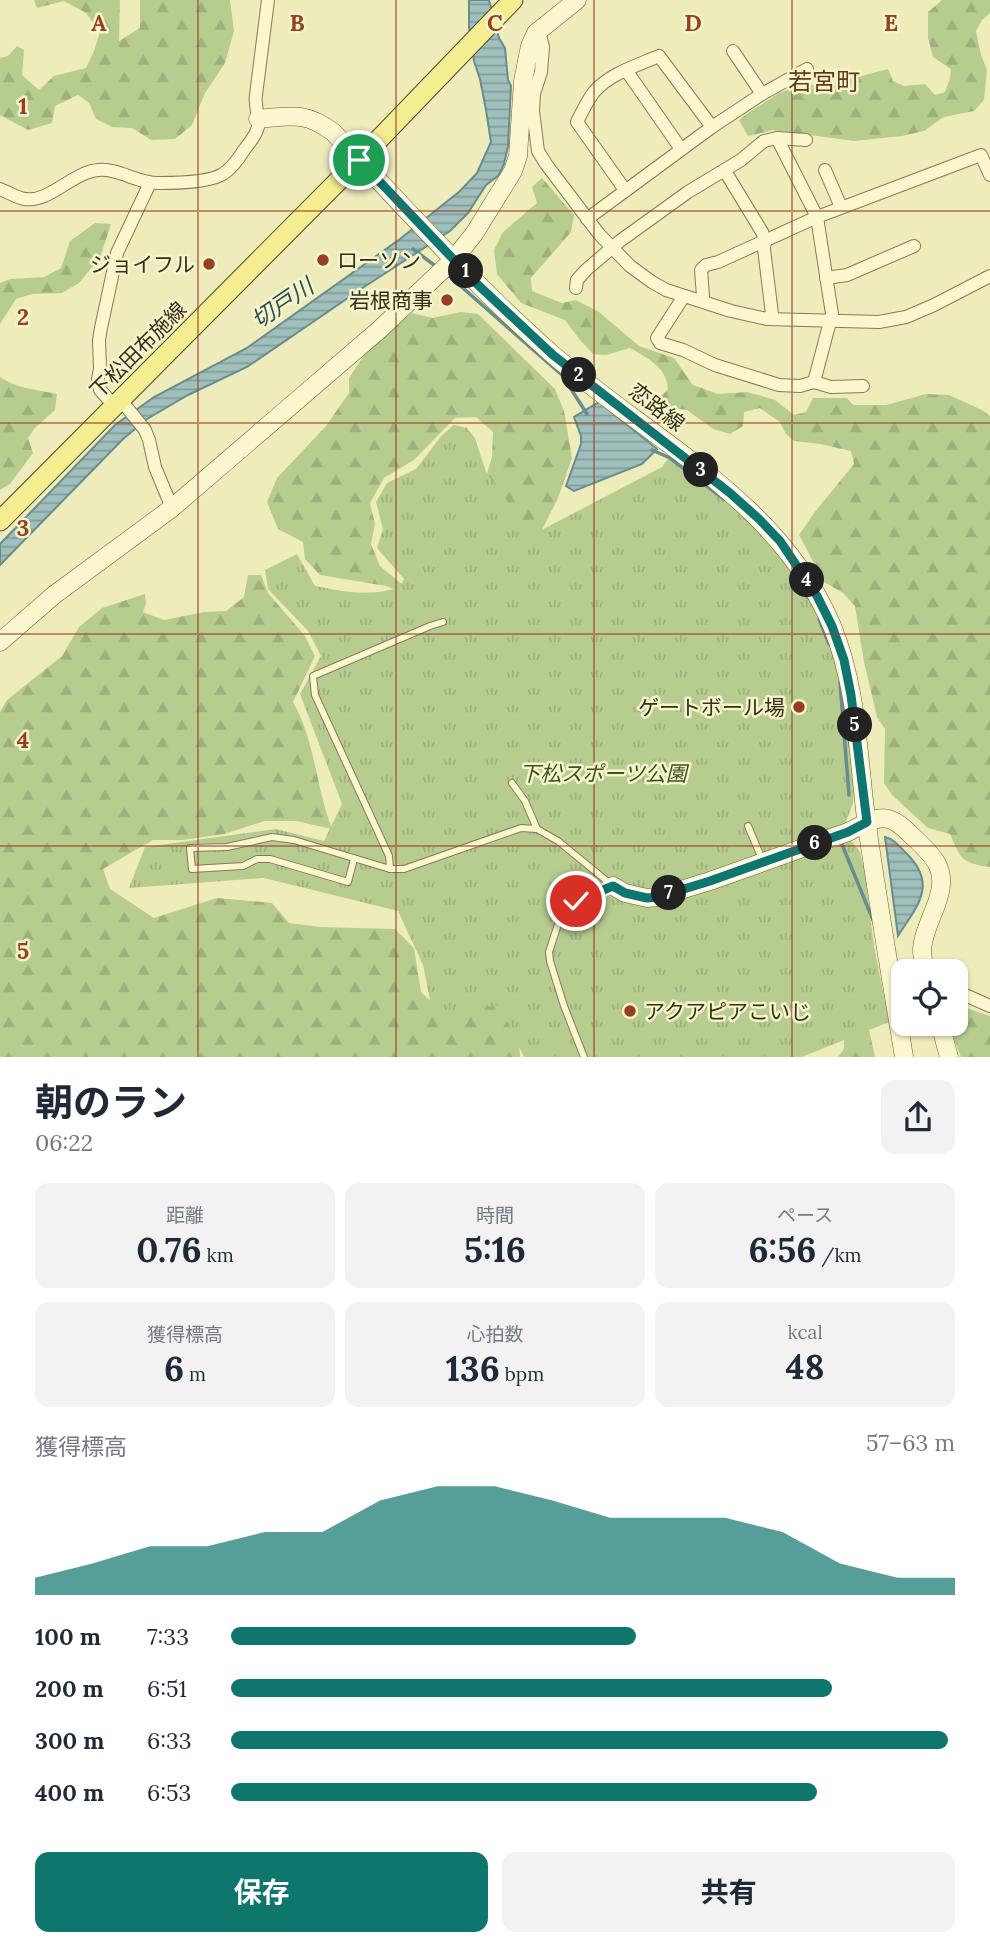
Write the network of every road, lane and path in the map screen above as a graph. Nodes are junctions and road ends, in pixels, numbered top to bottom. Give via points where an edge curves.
1 (268, 0) edge
2 (577, 0) edge
3 (507, 7) edge
4 (536, 33) junction
5 (733, 51) dead end
6 (807, 69) dead end
7 (626, 70) junction
8 (762, 94) junction
9 (258, 120) junction
10 (712, 127) junction
11 (777, 138) junction
12 (806, 140) dead end
13 (681, 149) junction
14 (359, 160) junction
15 (825, 170) dead end
16 (725, 171) junction
17 (990, 174) edge
18 (150, 183) junction
19 (0, 190) edge
20 (625, 190) junction
21 (841, 207) junction
22 (817, 217) junction
23 (587, 219) junction
24 (765, 240) junction
25 (914, 246) dead end
26 (613, 249) junction
27 (454, 259) junction
28 (990, 276) edge
29 (826, 278) junction
30 (576, 288) dead end
31 (684, 296) junction
32 (702, 301) junction
33 (767, 319) junction
34 (831, 321) junction
35 (814, 382) junction
36 (863, 386) dead end
37 (124, 406) junction
38 (172, 508) junction
39 (0, 521) edge
40 (443, 622) dead end
41 (0, 642) edge
42 (512, 783) dead end
43 (867, 822) junction
44 (748, 826) dead end
45 (537, 829) junction
46 (354, 859) junction
47 (763, 861) junction
48 (390, 869) junction
49 (613, 886) junction
50 (924, 959) edge
51 (968, 996) edge
52 (990, 1006) edge
53 (943, 1036) edge
54 (584, 1057) edge
55 (904, 1057) edge
56 (949, 1057) edge

1 - 9 street via 255,101
2 - 4 street
3 - 14 main road, 下松田布施線
4 - 23 street via 543,47 533,111 538,151
4 - 27 street via 523,81 513,171
5 - 8 street
6 - 8 street
7 - 10 street via 659,56
7 - 13 street
7 - 20 street via 595,91 577,122
8 - 10 street
9 - 14 street, 恋路線 via 298,115 318,120
9 - 18 street via 255,136 225,173
10 - 13 street
11 - 12 street
11 - 16 street via 764,141
11 - 22 street
13 - 20 street
14 - 27 street, 恋路線
14 - 37 main road, 下松田布施線
15 - 21 street
16 - 24 street
16 - 26 street via 688,192
17 - 21 street via 981,155
18 - 19 street via 102,170 76,177 36,199
18 - 37 street via 119,247 99,340 100,390
20 - 23 street
21 - 22 street
22 - 24 street
22 - 29 street
23 - 26 street
24 - 32 street via 706,265 701,270
24 - 33 street via 772,314
25 - 29 street via 847,275
26 - 30 street via 586,270
26 - 31 street via 652,282
27 - 38 street via 379,330
27 - 43 street, 恋路線 via 553,355 730,493 787,550 817,596 844,660
28 - 34 street via 906,317 879,323
29 - 34 street
31 - 32 street
31 - 35 street via 657,338 660,343 779,385
32 - 33 street
33 - 34 street
34 - 35 street
35 - 36 street via 831,387
37 - 38 street via 145,430
37 - 39 main road, 下松田布施線
38 - 41 street via 54,595
40 - 48 lane via 313,676 315,695 389,856
42 - 45 lane
43 - 47 street
43 - 50 street via 893,819 937,863 940,889 922,948
43 - 55 street, 恋路線
44 - 47 lane
45 - 48 lane via 521,828 404,869
45 - 49 lane
46 - 46 lane via 348,882 270,859 243,866 192,869 190,848 227,847 272,837
46 - 48 lane
47 - 49 street via 658,897 625,893
49 - 54 lane via 567,907 549,952
51 - 52 street
53 - 56 street

